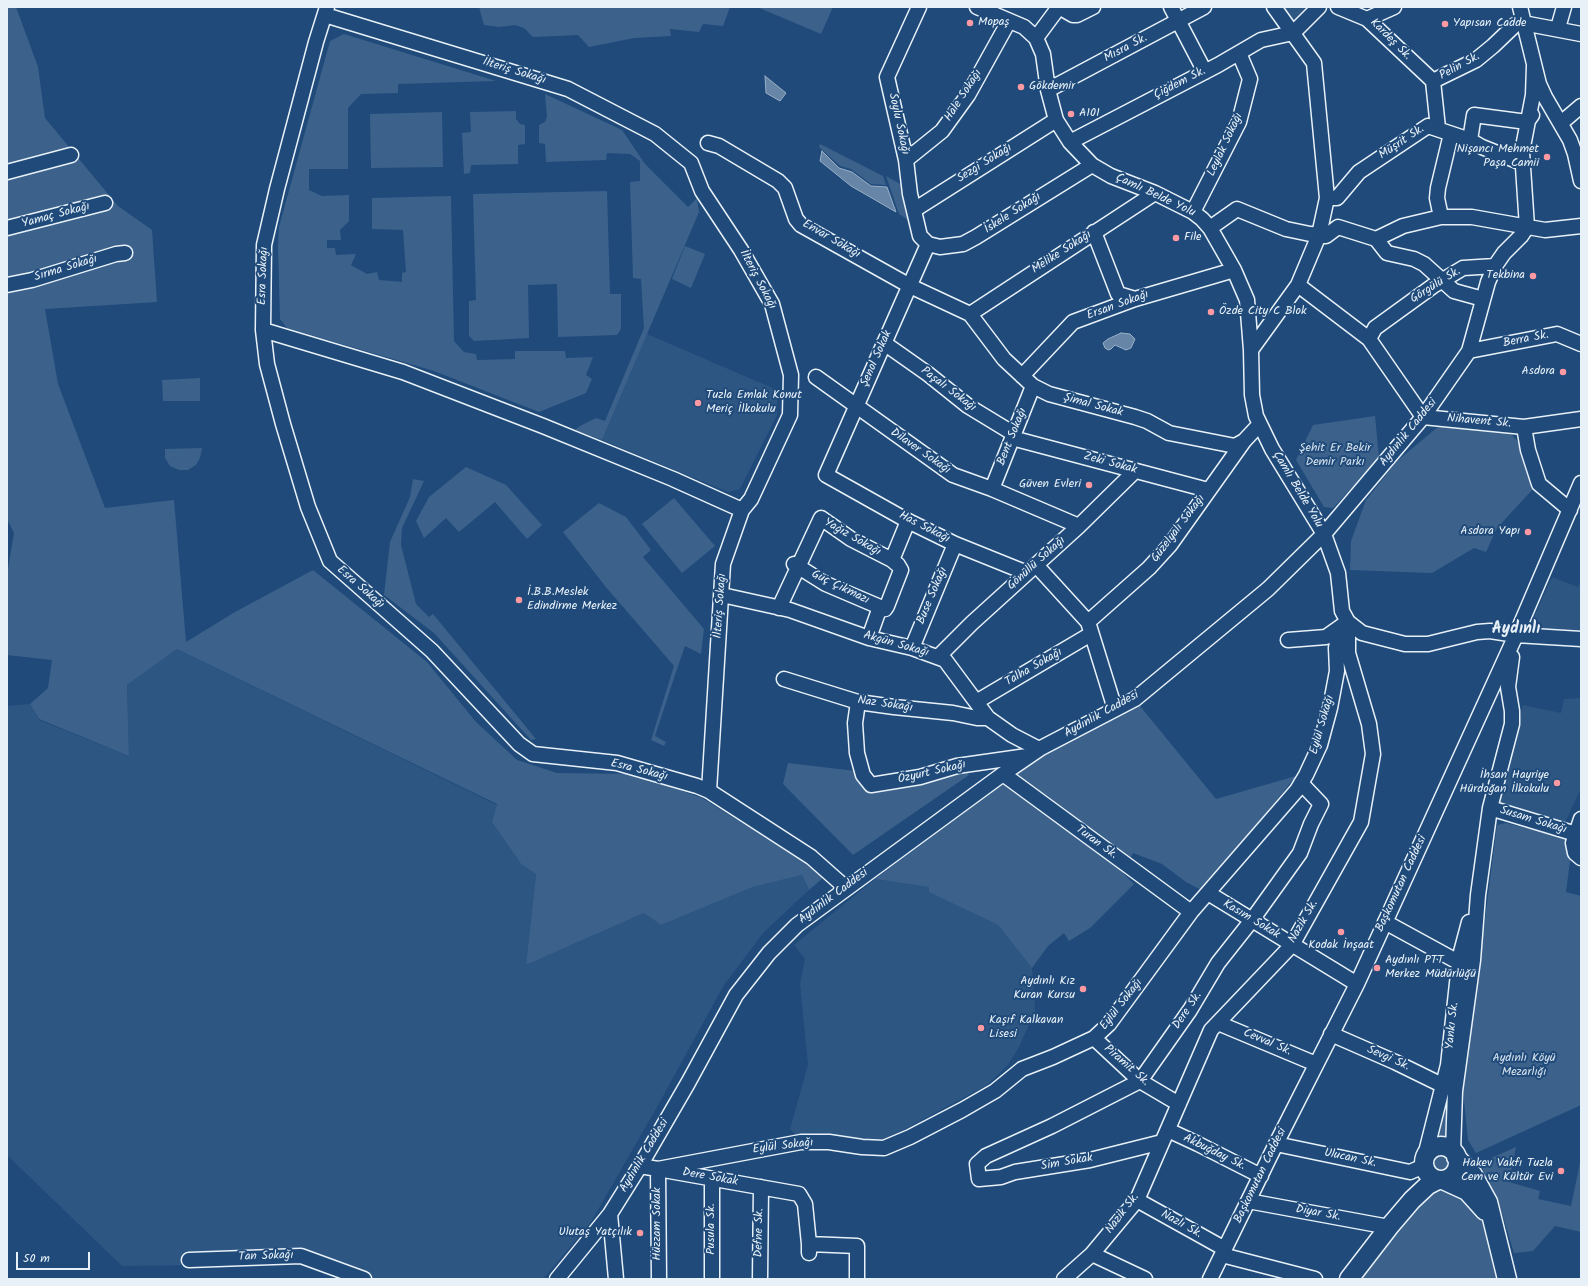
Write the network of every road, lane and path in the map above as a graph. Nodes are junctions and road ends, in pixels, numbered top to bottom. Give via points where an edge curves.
1 (920, 7) edge
2 (977, 7) edge
3 (1059, 7) edge
4 (1093, 7) edge
5 (1171, 7) edge
6 (1204, 7) edge
7 (1274, 7) edge
8 (1319, 7) edge
9 (1338, 7) edge
10 (1394, 7) edge
11 (1520, 7) edge
12 (1564, 7) edge
13 (326, 11) edge
14 (1367, 19) junction
15 (1009, 21) junction
16 (1178, 21) junction
17 (1523, 23) junction
18 (1558, 28) junction
19 (1293, 33) junction
20 (1581, 34) edge
21 (1036, 38) junction
22 (1239, 53) junction
23 (1534, 66) junction
24 (1205, 72) junction
25 (1433, 81) junction
26 (1048, 90) junction
27 (1581, 106) edge
28 (1558, 119) junction
29 (1056, 120) junction
30 (1527, 122) junction
31 (1445, 131) junction
32 (1470, 140) junction
33 (1070, 142) junction
34 (708, 143) dead end
35 (72, 155) dead end
36 (906, 160) junction
37 (1522, 163) junction
38 (1092, 165) junction
39 (7, 172) edge
40 (1580, 172) edge
41 (1155, 193) junction
42 (1332, 198) junction
43 (105, 203) dead end
44 (914, 210) junction
45 (1193, 212) junction
46 (1441, 217) junction
47 (1581, 226) edge
48 (1527, 227) junction
49 (7, 228) edge
50 (1210, 228) junction
51 (1094, 232) junction
52 (1319, 235) junction
53 (1376, 239) junction
54 (928, 244) junction
55 (125, 253) dead end
56 (1495, 266) junction
57 (1234, 270) junction
58 (1442, 280) junction
59 (7, 285) edge
60 (1298, 285) junction
61 (910, 286) junction
62 (1135, 299) junction
63 (1483, 300) junction
64 (970, 314) junction
65 (263, 330) junction
66 (1369, 339) junction
67 (884, 344) junction
68 (1581, 344) edge
69 (1251, 350) junction
70 (1469, 351) junction
71 (1022, 376) junction
72 (816, 377) dead end
73 (1033, 386) junction
74 (857, 406) junction
75 (1423, 417) junction
76 (1581, 419) edge
77 (1259, 425) junction
78 (1524, 427) junction
79 (1013, 436) junction
80 (1244, 441) junction
81 (1135, 471) junction
82 (826, 475) joint
83 (1581, 483) edge
84 (992, 489) junction
85 (1208, 490) junction
86 (742, 510) junction
87 (1570, 510) junction
88 (908, 521) junction
89 (1079, 526) junction
90 (1324, 534) junction
91 (955, 544) junction
92 (892, 560) junction
93 (796, 565) junction
94 (1032, 569) junction
95 (722, 595) junction
96 (880, 608) junction
97 (785, 609) junction
98 (1348, 622) junction
99 (1090, 628) junction
100 (1516, 635) junction
101 (869, 638) junction
102 (1581, 639) edge
103 (1288, 640) dead end
104 (912, 648) junction
105 (938, 657) junction
106 (784, 680) dead end
107 (858, 702) junction
108 (976, 702) junction
109 (1115, 709) junction
110 (988, 718) junction
111 (1035, 752) junction
112 (1003, 774) junction
113 (1302, 783) junction
114 (709, 791) junction
115 (1490, 808) junction
116 (1581, 819) edge
117 (1576, 834) junction
118 (1581, 858) edge
119 (846, 888) junction
120 (1208, 893) junction
121 (1478, 895) junction
122 (1191, 912) junction
123 (1252, 920) junction
124 (1385, 922) junction
125 (1292, 945) junction
126 (1460, 963) junction
127 (1357, 984) junction
128 (1218, 1023) junction
129 (1331, 1034) junction
130 (1094, 1038) junction
131 (1316, 1064) junction
132 (1140, 1081) junction
133 (1444, 1086) junction
134 (1179, 1104) junction
135 (1165, 1136) junction
136 (1276, 1144) junction
137 (1455, 1154) junction
138 (640, 1166) junction
139 (658, 1168) junction
140 (1431, 1170) junction
141 (978, 1172) joint
142 (1261, 1176) junction
143 (712, 1179) junction
144 (761, 1187) junction
145 (1137, 1200) junction
146 (1248, 1201) junction
147 (610, 1214) junction
148 (1389, 1227) junction
149 (1495, 1227) junction
150 (1224, 1252) junction
151 (1092, 1254) junction
152 (189, 1260) dead end
153 (364, 1279) edge
154 (558, 1279) edge
155 (616, 1279) edge
156 (659, 1279) edge
157 (712, 1279) edge
158 (760, 1279) edge
159 (857, 1279) edge
160 (1064, 1279) edge
161 (1145, 1279) edge
162 (1210, 1279) edge
163 (1315, 1279) edge
164 (1349, 1279) edge
165 (1507, 1279) edge

1 - 36 street, Soylu Sokağı via 887,77
2 - 15 street
3 - 4 street via 1073,15
3 - 21 street
5 - 16 street
6 - 16 street, Mısra Sk.
7 - 19 street
8 - 19 street
9 - 14 street
10 - 14 street, Kardeş Sk.
11 - 17 street
12 - 18 street
13 - 65 street, Esra Sokağı via 264,245
13 - 86 street, İlteriş Sokağı via 568,89 655,134 691,163 702,191 741,250 772,304 791,375 790,416 751,499
14 - 25 street, Kardeş Sk.
15 - 21 street via 1028,30
15 - 36 street, Hale Sokağı via 968,95 942,130
16 - 24 street
16 - 26 street, Mısra Sk.
17 - 18 street
17 - 23 street
17 - 25 street, Pelin Sk. via 1515,25 1476,60
18 - 20 street
19 - 22 street, Çiğdem Sk. via 1261,40
19 - 42 street via 1314,63
21 - 26 street, Çamlı Belde Yolu via 1043,54
22 - 24 street, Çiğdem Sk.
22 - 45 street, Leylak Sokağı via 1250,79 1239,122
23 - 28 street via 1542,90
23 - 30 street via 1533,95
24 - 33 street, Çiğdem Sk.
25 - 31 street, Pelin Sk.
26 - 29 street, Çamlı Belde Yolu
27 - 28 street
28 - 30 street via 1546,110 1540,109 1532,113
28 - 40 street via 1570,140
29 - 33 street, Çamlı Belde Yolu
29 - 44 street, Sezgi Sokağı
30 - 32 street via 1474,115
30 - 37 street
31 - 32 street, Müşrit Sk.
31 - 42 street, Müşrit Sk. via 1428,126 1359,172
31 - 46 street, Pelin Sk. via 1437,198
32 - 37 street, Müşrit Sk.
33 - 38 street, Çamlı Belde Yolu
34 - 61 street, Envar Sokağı via 719,146 778,181 785,188 796,219 801,225
35 - 39 street
36 - 44 street, Soylu Sokağı
37 - 48 street
38 - 41 street, Çamlı Belde Yolu via 1111,176
38 - 54 street, İskele Sokağı via 970,241 940,247
41 - 45 street, Çamlı Belde Yolu
41 - 51 street, Melike Sokağı
42 - 52 street
43 - 49 street, Yamaç Sokağı
44 - 54 street, Soylu Sokağı via 920,236
45 - 50 street, Çamlı Belde Yolu
46 - 48 street via 1472,217
46 - 53 street via 1403,226
47 - 48 street via 1549,230
48 - 56 street, Aydınlık Caddesi
50 - 52 street via 1237,209 1286,229
50 - 57 street, Çamlı Belde Yolu
51 - 62 street via 1118,294
51 - 64 street, Melike Sokağı
52 - 53 street via 1326,236 1338,227
52 - 60 street
53 - 58 street via 1386,253 1414,259
54 - 61 street, Şenol Sokak
55 - 59 street, Sırma Sokağı
56 - 58 street, Görgülü Sk. via 1463,268
56 - 63 street, Aydınlık Caddesi
57 - 62 street, Ersan Sokağı
57 - 69 street, Çamlı Belde Yolu via 1247,300
58 - 63 street via 1454,291
58 - 66 street, Görgülü Sk. via 1375,328
60 - 66 street
60 - 69 street
61 - 64 street, Envar Sokağı
61 - 67 street, Şenol Sokak
62 - 71 street, Ersan Sokağı via 1073,322
63 - 70 street, Aydınlık Caddesi
64 - 71 street, Şimal Sokak via 1004,360
65 - 86 street via 400,371 673,478
65 - 114 street, Esra Sokağı via 267,364 283,424 308,507 330,561 432,651 519,744 533,754 617,763
66 - 75 street
67 - 74 street, Şenol Sokak
67 - 79 street, Paşalı Sokağı
68 - 70 street, Berra Sk. via 1557,334
69 - 77 street, Çamlı Belde Yolu via 1253,406
70 - 75 street, Aydınlık Caddesi
71 - 73 street, Şimal Sokak
72 - 74 street, Dilaver Sokağı
73 - 79 street, Bent Sokağı
73 - 80 street, Şimal Sokak via 1049,394 1147,421 1169,433 1235,446
74 - 82 street, Şenol Sokak
74 - 84 street, Dilaver Sokağı via 953,475
75 - 78 street, Nihavent Sk.
75 - 90 street, Aydınlık Caddesi
76 - 78 street, Nihavent Sk.
77 - 80 street, Güzelyalı Sokağı
77 - 90 street, Çamlı Belde Yolu
78 - 87 street via 1539,484
79 - 81 street, Zeki Sokak
79 - 84 street, Bent Sokağı
80 - 85 street, Güzelyalı Sokağı
81 - 85 street, Zeki Sokak
81 - 89 street, Gönüllü Sokağı
82 - 88 street, Has Sokağı
83 - 87 street, Başkomutan Caddesi
84 - 89 street, Dilaver Sokağı
85 - 99 street, Güzelyalı Sokağı via 1170,545
86 - 95 street, İlteriş Sokağı via 723,564
87 - 100 street, Başkomutan Caddesi
88 - 91 street, Has Sokağı
88 - 92 street, Yağız Sokağı
89 - 94 street, Gönüllü Sokağı
90 - 98 street, Nazik Sk. via 1338,573 1342,611
90 - 109 street, Aydınlık Caddesi via 1268,589 1135,699
91 - 94 street, Has Sokağı
91 - 104 street, Buse Sokağı
92 - 93 street, Yağız Sokağı via 851,539 821,518
92 - 96 street via 901,570 887,606 885,609
93 - 96 street, Güç Çıkmazı via 826,584
93 - 97 street
94 - 99 street
94 - 105 street, Gönüllü Sokağı
95 - 97 street, Akgün Sokağı
95 - 114 street, İlteriş Sokağı
96 - 101 street, Güç Çıkmazı
97 - 101 street, Akgün Sokağı
98 - 100 street via 1362,633 1405,644 1428,644 1483,631
98 - 103 street via 1326,637
98 - 113 street, Eylül Sokağı via 1338,637 1337,671 1320,745
98 - 125 street, Nazik Sk. via 1348,653 1369,724 1373,754 1360,822
99 - 108 street, Talha Sokağı
99 - 109 street
100 - 102 street
100 - 115 street, Yankı Sk. via 1508,681 1512,724
100 - 124 street, Başkomutan Caddesi
101 - 104 street, Akgün Sokağı
104 - 105 street, Akgün Sokağı
105 - 108 street, Akgün Sokağı via 944,660
106 - 107 street, Naz Sokağı
107 - 110 street, Naz Sokağı
107 - 111 street, Özyurt Sokağı via 855,723 857,753 863,775 871,785
108 - 110 street, Akgün Sokağı
109 - 111 street, Aydınlık Caddesi
110 - 111 street, Akgün Sokağı
111 - 112 street, Aydınlık Caddesi
112 - 119 street, Aydınlık Caddesi
112 - 122 street, Turan Sk.
113 - 120 street, Eylül Sokağı
113 - 123 street, Dere Sk. via 1321,804 1300,853
114 - 119 street, Esra Sokağı via 811,857
115 - 117 street, Susam Sokağı
115 - 121 street, Yankı Sk.
116 - 117 street
117 - 118 street via 1573,843 1575,853
119 - 138 street, Aydınlık Caddesi via 797,925 769,953 736,995
120 - 122 street, Eylül Sokağı
120 - 123 street, Kasım Sokak
121 - 126 street, Yankı Sk.
121 - 137 street, Yankı Sk. via 1455,1091
122 - 130 street, Eylül Sokağı via 1109,1024
123 - 125 street, Kasım Sokak
123 - 132 street, Dere Sk. via 1218,963 1190,1010
124 - 126 street
124 - 127 street, Başkomutan Caddesi
125 - 127 street, Kasım Sokak
125 - 128 street, Nazik Sk.
126 - 133 street, Yankı Sk.
127 - 129 street, Başkomutan Caddesi
128 - 131 street, Cevval Sk.
128 - 134 street, Nazik Sk. via 1211,1030
129 - 131 street, Başkomutan Caddesi
129 - 133 street, Sevgi Sk.
130 - 132 street, Piramit Sk.
130 - 139 street, Eylül Sokağı via 1022,1069 995,1091 962,1110 884,1148 829,1142 801,1142
131 - 136 street, Başkomutan Caddesi
132 - 134 street, Piramit Sk.
132 - 141 street, Dere Sk. via 986,1156 977,1164
133 - 140 street, Yankı Sk.
134 - 135 street, Nazik Sk.
135 - 141 street, Sim Sokak via 1090,1160 1015,1172 1001,1177 979,1179
135 - 142 street, Akbuğday Sk. via 1202,1146
135 - 145 street, Nazik Sk.
136 - 140 street, Ulucan Sk. via 1410,1172
136 - 142 street, Başkomutan Caddesi
137 - 140 main road via 1458,1162 1452,1176
137 - 140 main road via 1449,1148 1433,1148
137 - 149 main road via 1479,1185 1488,1202
138 - 139 street, Eylül Sokağı
138 - 147 street, Aydınlık Caddesi
139 - 143 street, Dere Sokak
139 - 156 street, Hüzzam Sokak
140 - 148 main road
140 - 149 main road via 1467,1191
142 - 146 street, Başkomutan Caddesi
143 - 144 street, Dere Sokak
143 - 157 street, Pusula Sk.
144 - 158 street, Defne Sk.
144 - 159 street, Dere Sokak via 799,1194 805,1204 809,1248 857,1246
145 - 150 street, Nazlı Sk.
145 - 151 street, Nazik Sk.
146 - 148 street, Diyar Sk.
146 - 150 street, Başkomutan Caddesi
147 - 154 street, Aydınlık Caddesi
147 - 155 street
148 - 164 main road
149 - 165 main road
150 - 162 street, Başkomutan Caddesi
150 - 163 street, Nazlı Sk.
151 - 160 street, Nazik Sk.
151 - 161 street
152 - 153 street, Tan Sokağı via 301,1256

